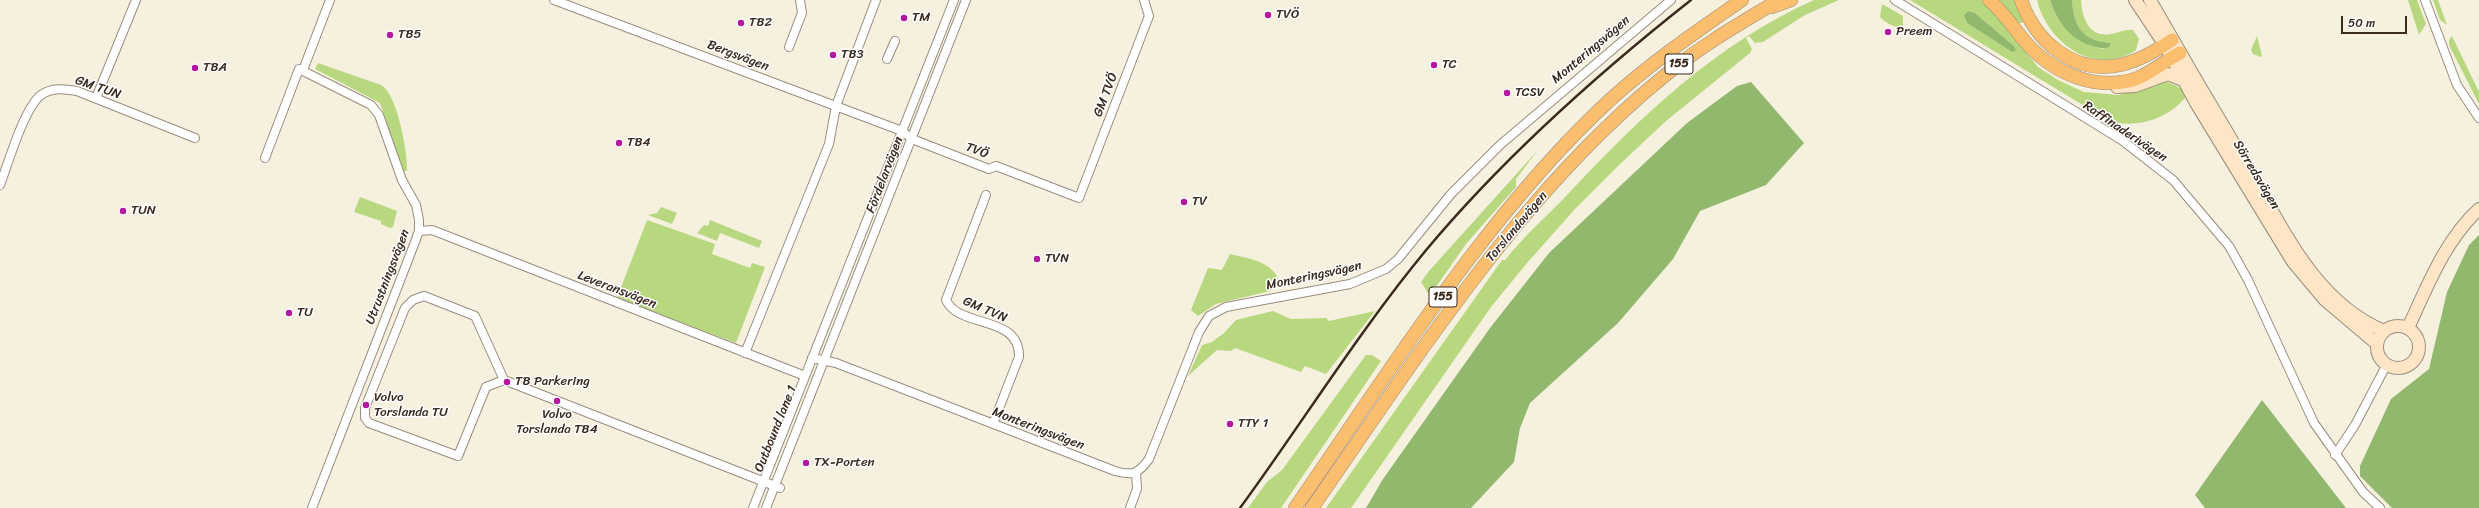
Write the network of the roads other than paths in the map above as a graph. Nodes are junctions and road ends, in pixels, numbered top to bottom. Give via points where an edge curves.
1 (136, 0) edge
2 (330, 0) edge
3 (554, 0) edge
4 (800, 0) edge
5 (876, 0) edge
6 (954, 0) edge
7 (966, 0) edge
8 (1144, 0) edge
9 (1671, 0) edge
10 (1742, 0) edge
11 (1779, 0) edge
12 (1792, 0) edge
13 (1894, 0) edge
14 (1989, 0) edge
15 (2021, 0) edge
16 (2135, 0) edge
17 (2150, 0) edge
18 (2425, 0) edge
19 (1758, 13) junction
20 (895, 41) dead end
21 (2168, 43) junction
22 (789, 48) dead end
23 (2176, 55) junction
24 (888, 59) dead end
25 (301, 70) junction
26 (2185, 81) junction
27 (2106, 83) junction
28 (96, 98) junction
29 (836, 106) junction
30 (2479, 118) edge
31 (902, 131) junction
32 (195, 138) dead end
33 (912, 139) junction
34 (265, 158) dead end
35 (0, 185) edge
36 (986, 195) dead end
37 (1079, 198) joint
38 (2479, 209) edge
39 (419, 232) junction
40 (2408, 328) junction
41 (2384, 331) junction
42 (2377, 344) junction
43 (745, 353) junction
44 (821, 359) junction
45 (2387, 364) junction
46 (805, 376) junction
47 (504, 380) junction
48 (993, 424) junction
49 (2335, 455) junction
50 (1136, 472) junction
51 (771, 485) junction
52 (312, 508) edge
53 (753, 508) edge
54 (758, 508) edge
55 (766, 508) edge
56 (772, 508) edge
57 (1130, 508) edge
58 (1295, 508) edge
59 (1312, 508) edge
60 (2380, 508) edge

1 - 28 street
2 - 25 street
3 - 29 street, Bergsvägen
4 - 22 street via 802,13
5 - 29 street
6 - 31 street, Fördelarvägen
7 - 33 street, Fördelarvägen
8 - 37 street, GM TVÖ via 1149,16
9 - 50 street, Monteringsvägen via 1500,145 1451,194 1398,259 1386,269 1350,284 1226,307 1210,316 1199,332 1149,459
10 - 58 main road, Torslandavägen / 155 via 1662,56 1628,84 1536,176 1451,285
11 - 19 main road, Torslandavägen / 155
12 - 19 main road
13 - 49 street, Raffinaderivägen via 2122,141 2173,180 2212,224 2240,264 2307,409
14 - 27 main road via 2044,59 2080,79
15 - 21 main road via 2025,11 2049,45 2080,63 2120,65 2135,61
16 - 21 street, Sörredsvägen
17 - 21 street, Sörredsvägen
18 - 30 street via 2457,85
19 - 59 main road, Torslandavägen / 155 via 1715,38 1666,74 1594,140 1546,191 1461,296
20 - 24 street
21 - 23 street, Sörredsvägen
23 - 26 street, Sörredsvägen
23 - 27 main road via 2138,78
23 - 41 street, Sörredsvägen via 2302,260 2335,298 2367,324
25 - 34 street
25 - 39 street, Utrustningsvägen via 371,105 379,116 402,180 416,205
26 - 27 street via 2168,74 2134,86 2115,87
26 - 42 street, Sörredsvägen via 2297,267 2325,300
28 - 32 street, GM TUN
28 - 35 street, GM TUN via 77,91 61,89 41,95 27,115
29 - 31 street, Bergsvägen
29 - 43 street via 829,144
31 - 33 street, Bergsvägen
31 - 44 street, Fördelarvägen
33 - 37 street, TVÖ via 989,169 996,166
33 - 44 street, Fördelarvägen
36 - 48 street, GM TVN via 946,300 956,311 1001,329 1016,339 1019,357
38 - 40 street via 2449,246
39 - 43 street, Leveransvägen via 432,230
39 - 52 street, Utrustningsvägen
40 - 41 street via 2398,326
40 - 45 street via 2418,341 2416,357 2403,367
41 - 42 street
42 - 45 street via 2379,355
43 - 46 street, Leveransvägen
44 - 46 street
44 - 48 street, Monteringsvägen
44 - 51 street
44 - 51 street, Outbound lane 1
45 - 49 street via 2355,425
46 - 51 street
47 - 47 street via 475,316 424,296 418,297 405,308 365,408 364,418 369,423 458,456 486,387
47 - 51 street
48 - 50 street, Monteringsvägen via 1115,471 1129,475
49 - 60 street, Raffinaderivägen via 2363,492
50 - 57 street via 1137,489
51 - 53 street
51 - 54 street, Outbound lane 1
51 - 55 street
51 - 56 street

